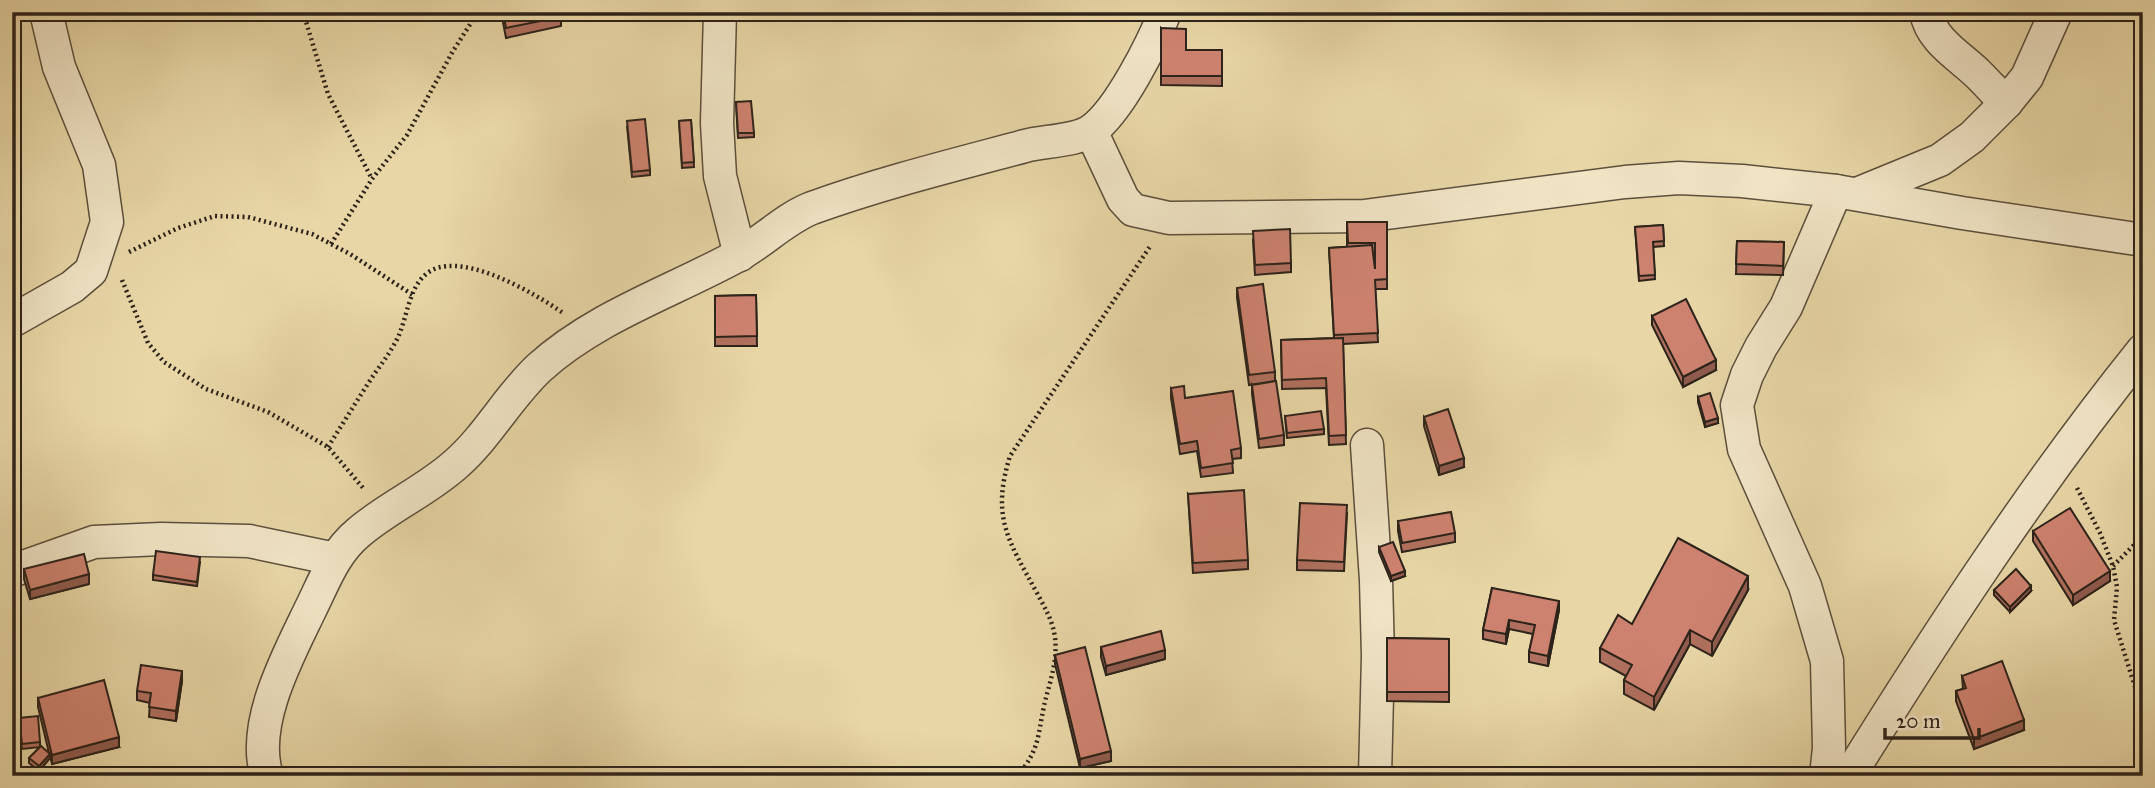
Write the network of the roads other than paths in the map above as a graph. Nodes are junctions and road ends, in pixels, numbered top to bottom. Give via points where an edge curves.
1 (47, 12) edge
2 (720, 12) edge
3 (1165, 12) edge
4 (1926, 12) edge
5 (2056, 12) edge
6 (2006, 103) junction
7 (1091, 131) junction
8 (1845, 193) junction
9 (2143, 240) edge
10 (740, 254) junction
11 (12, 321) edge
12 (2143, 350) edge
13 (1367, 445) dead end
14 (335, 559) junction
15 (12, 571) edge
16 (261, 771) edge
17 (1375, 776) edge
18 (1826, 776) edge
19 (1849, 776) edge

1 - 11 street via 60,67 99,165 107,222 103,265
2 - 10 street via 720,176
3 - 7 street via 1126,88
4 - 6 street via 1927,23 1946,47
5 - 6 street via 2027,77
6 - 8 street via 1972,137 1940,160
7 - 8 street via 1123,199 1133,210 1169,218 1364,216 1679,178
7 - 10 street via 856,193 808,210
8 - 9 street
8 - 18 street via 1747,375 1737,405 1744,449 1805,586 1827,661
10 - 14 street via 571,342 511,398 458,463 356,534
12 - 19 street via 1921,660
13 - 17 street via 1378,656
14 - 15 street via 249,541 161,538 94,542
14 - 16 street via 279,678 267,716

